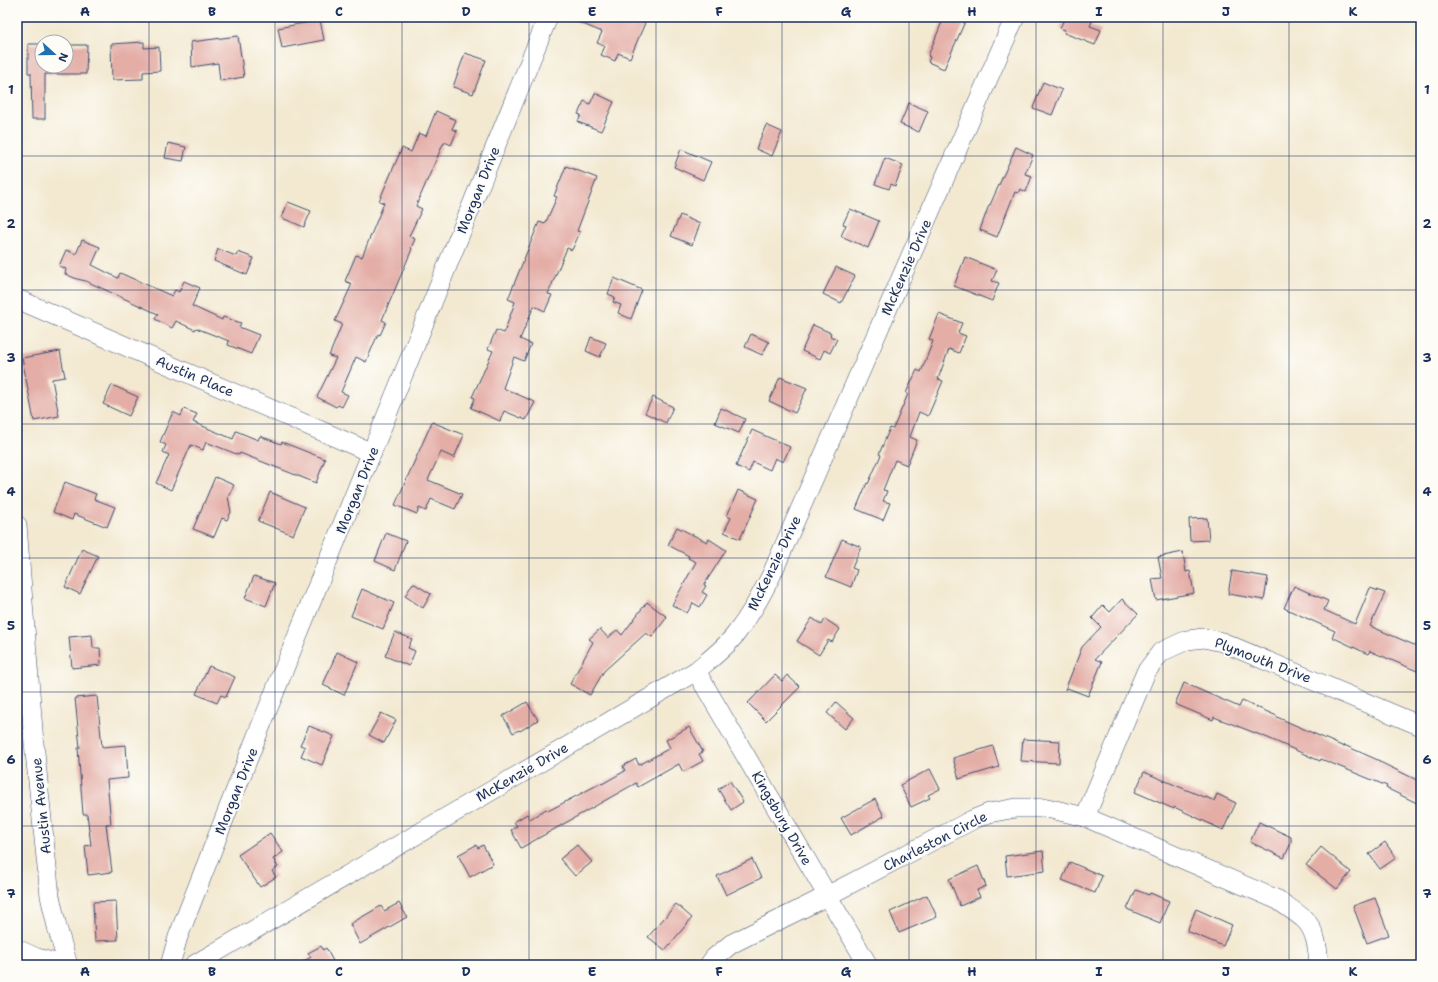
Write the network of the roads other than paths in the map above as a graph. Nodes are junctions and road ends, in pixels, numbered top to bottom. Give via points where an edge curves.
1 (548, 17) edge
2 (1015, 17) edge
3 (17, 299) edge
4 (372, 453) junction
5 (17, 525) edge
6 (20, 597) edge
7 (696, 671) junction
8 (1421, 726) edge
9 (1085, 817) junction
10 (827, 896) junction
11 (17, 949) edge
12 (62, 965) edge
13 (68, 965) edge
14 (170, 965) edge
15 (194, 965) edge
16 (710, 965) edge
17 (868, 965) edge
18 (1319, 965) edge

1 - 4 street, Morgan Drive
2 - 7 street, McKenzie Drive via 771,576 754,609 734,636
3 - 4 street, Austin Place
4 - 14 street, Morgan Drive via 198,885
5 - 6 street, Austin Avenue
6 - 13 street, Austin Avenue via 50,896 56,927
7 - 10 street, Kingsbury Drive
7 - 15 street, McKenzie Drive
8 - 9 street, Plymouth Drive via 1222,642 1204,638 1187,640 1161,652 1146,672
9 - 10 street, Charleston Circle via 1047,808 1016,808 988,813
9 - 18 street, Charleston Circle via 1278,900 1304,919 1309,926 1318,945
10 - 16 street, Charleston Circle via 731,944 714,958
10 - 17 street, Kingsbury Drive
11 - 12 street

